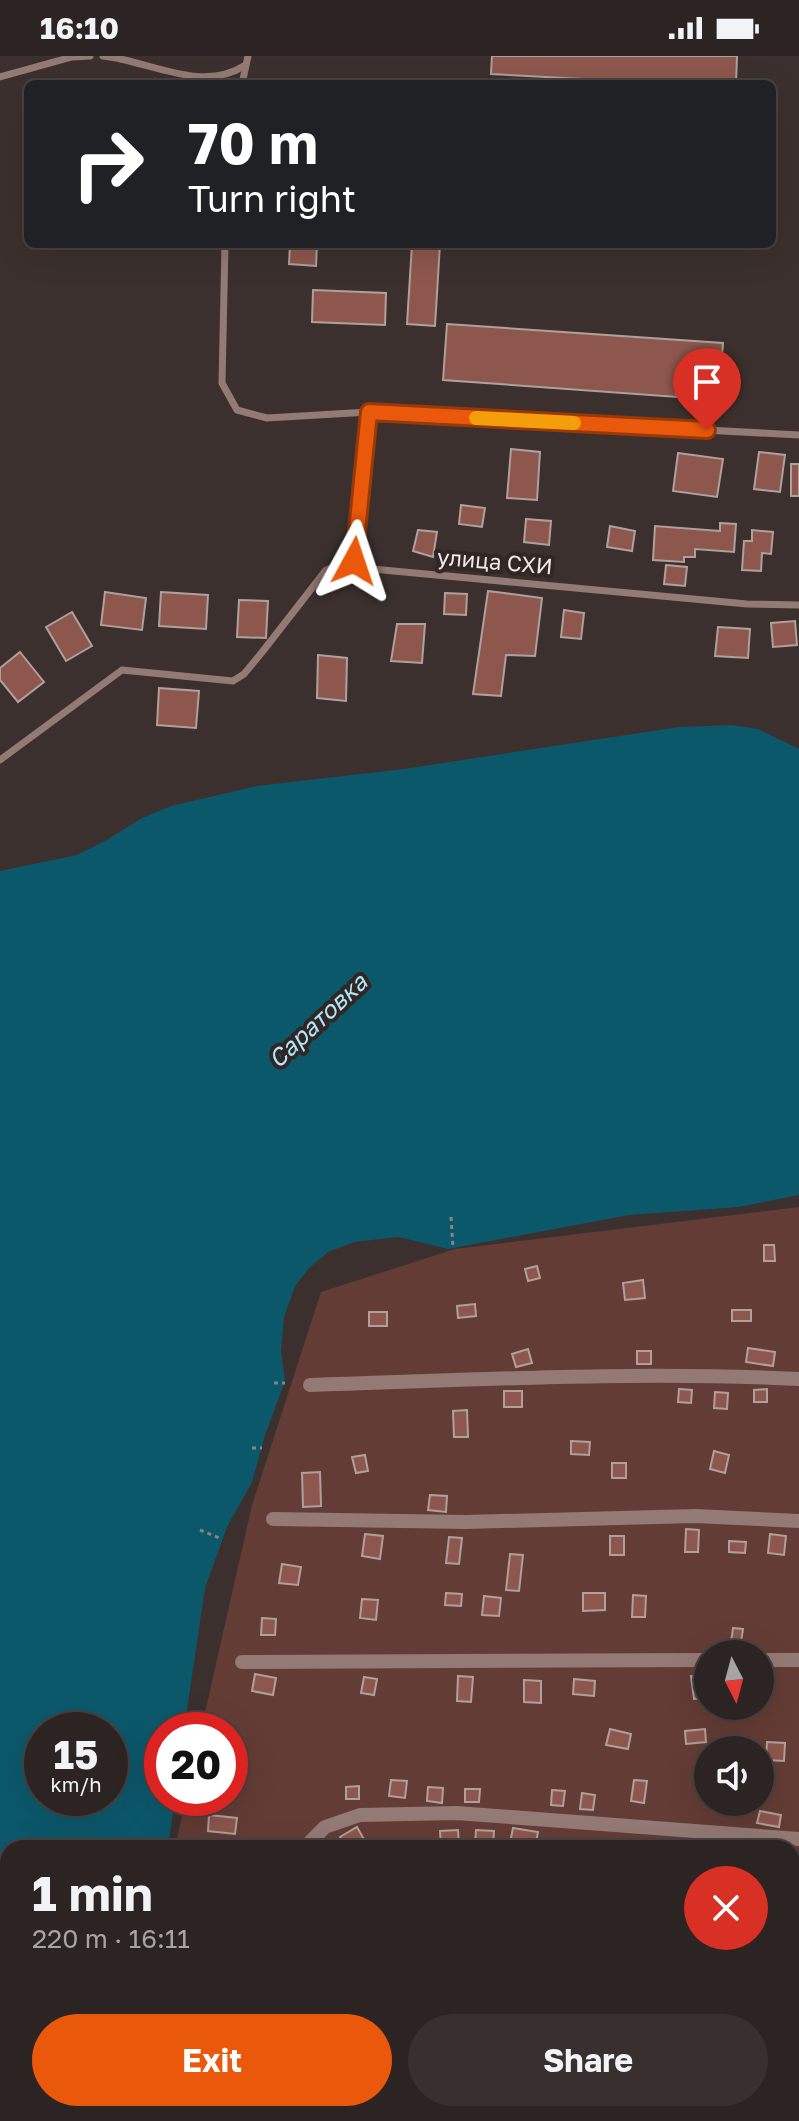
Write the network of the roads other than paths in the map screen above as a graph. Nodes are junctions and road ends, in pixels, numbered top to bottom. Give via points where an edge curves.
1 (90, 56) edge
2 (103, 56) edge
3 (248, 56) edge
4 (244, 66) junction
5 (0, 77) edge
6 (242, 80) edge
7 (225, 248) edge
8 (369, 412) junction
9 (799, 435) edge
10 (354, 561) junction
11 (799, 605) edge
12 (0, 760) edge
13 (799, 1379) edge
14 (310, 1385) dead end
15 (273, 1519) dead end
16 (799, 1521) edge
17 (694, 1660) edge
18 (774, 1660) edge
19 (799, 1660) edge
20 (242, 1662) dead end
21 (799, 1839) edge
22 (312, 1840) edge

1 - 5 lane
2 - 4 lane via 200,78 230,75
3 - 4 lane
4 - 6 lane
7 - 8 lane via 222,383 237,410 267,418
8 - 9 lane
8 - 10 lane
10 - 11 lane, улица СХИ via 372,569
10 - 12 lane via 326,570 254,663 233,681 122,670
13 - 14 street via 614,1376
15 - 16 street via 466,1522 695,1516
17 - 20 street
18 - 19 street
21 - 22 street via 457,1813 360,1815 325,1827

